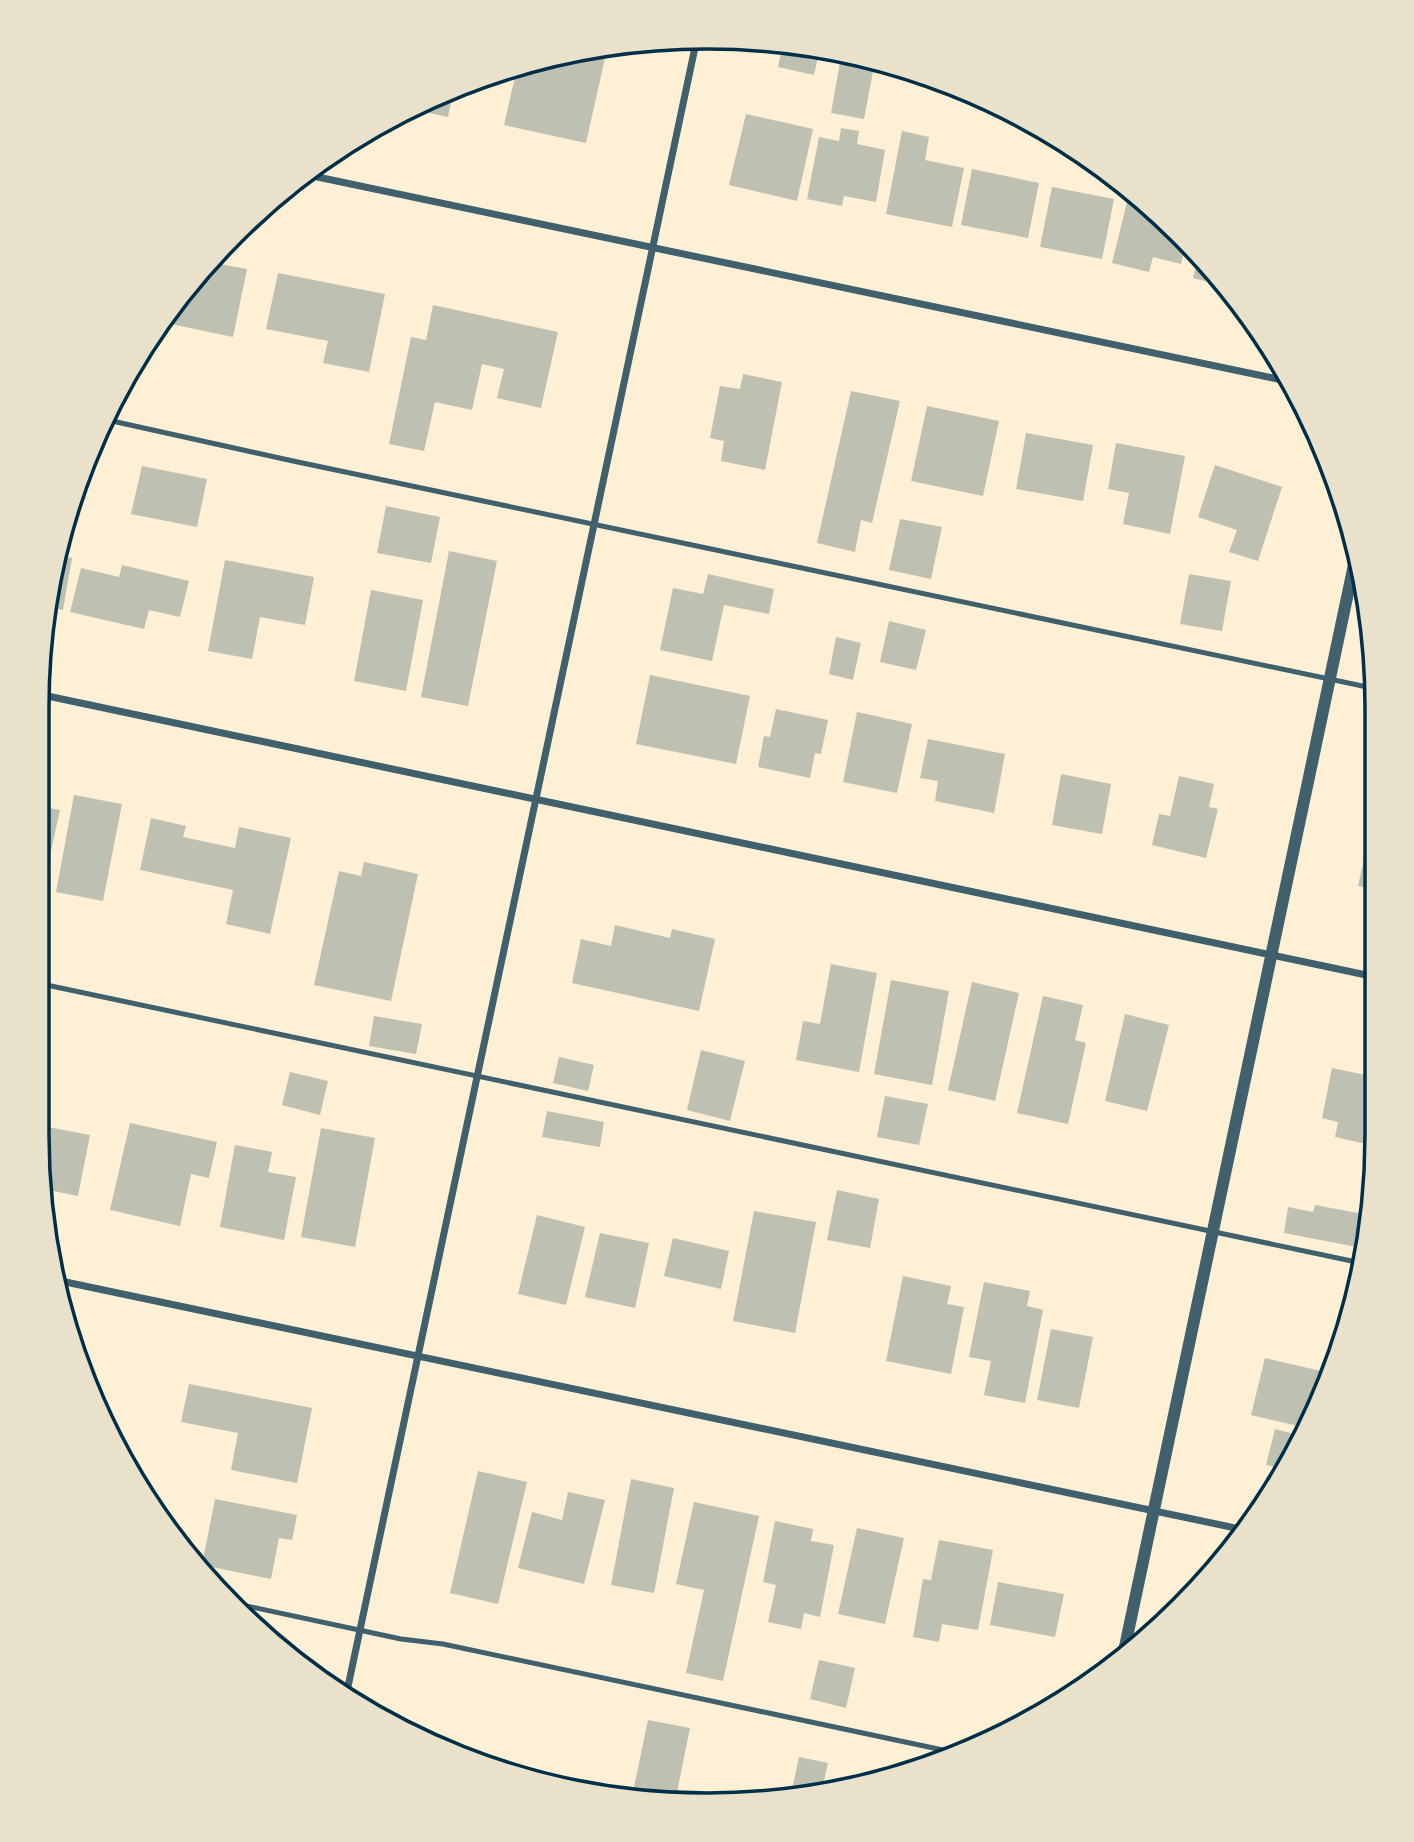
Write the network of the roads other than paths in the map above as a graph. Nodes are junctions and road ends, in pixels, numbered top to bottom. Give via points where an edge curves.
1 (695, 49) edge
2 (317, 177) edge
3 (653, 247) junction
4 (1278, 379) edge
5 (114, 421) edge
6 (595, 523) junction
7 (1351, 577) edge
8 (1330, 679) junction
9 (1365, 687) edge
10 (49, 696) edge
11 (536, 799) junction
12 (1272, 955) junction
13 (1365, 975) edge
14 (49, 987) edge
15 (477, 1076) junction
16 (1213, 1231) junction
17 (1352, 1261) edge
18 (66, 1282) edge
19 (418, 1356) junction
20 (1154, 1511) junction
21 (1235, 1528) edge
22 (249, 1606) edge
23 (360, 1630) junction
24 (1126, 1642) edge
25 (348, 1686) edge
26 (943, 1749) edge

1 - 3 street
2 - 3 street
3 - 4 street
3 - 6 street
5 - 6 lane
6 - 8 lane
6 - 11 street
7 - 8 street
8 - 9 lane
8 - 12 street
10 - 11 street
11 - 12 street
11 - 15 street
12 - 13 street
12 - 16 street
14 - 15 lane
15 - 16 lane
15 - 19 street
16 - 17 lane
16 - 20 street
18 - 19 street
19 - 20 street
19 - 23 street
20 - 21 street
20 - 24 street
22 - 23 lane
23 - 25 street
23 - 26 lane

